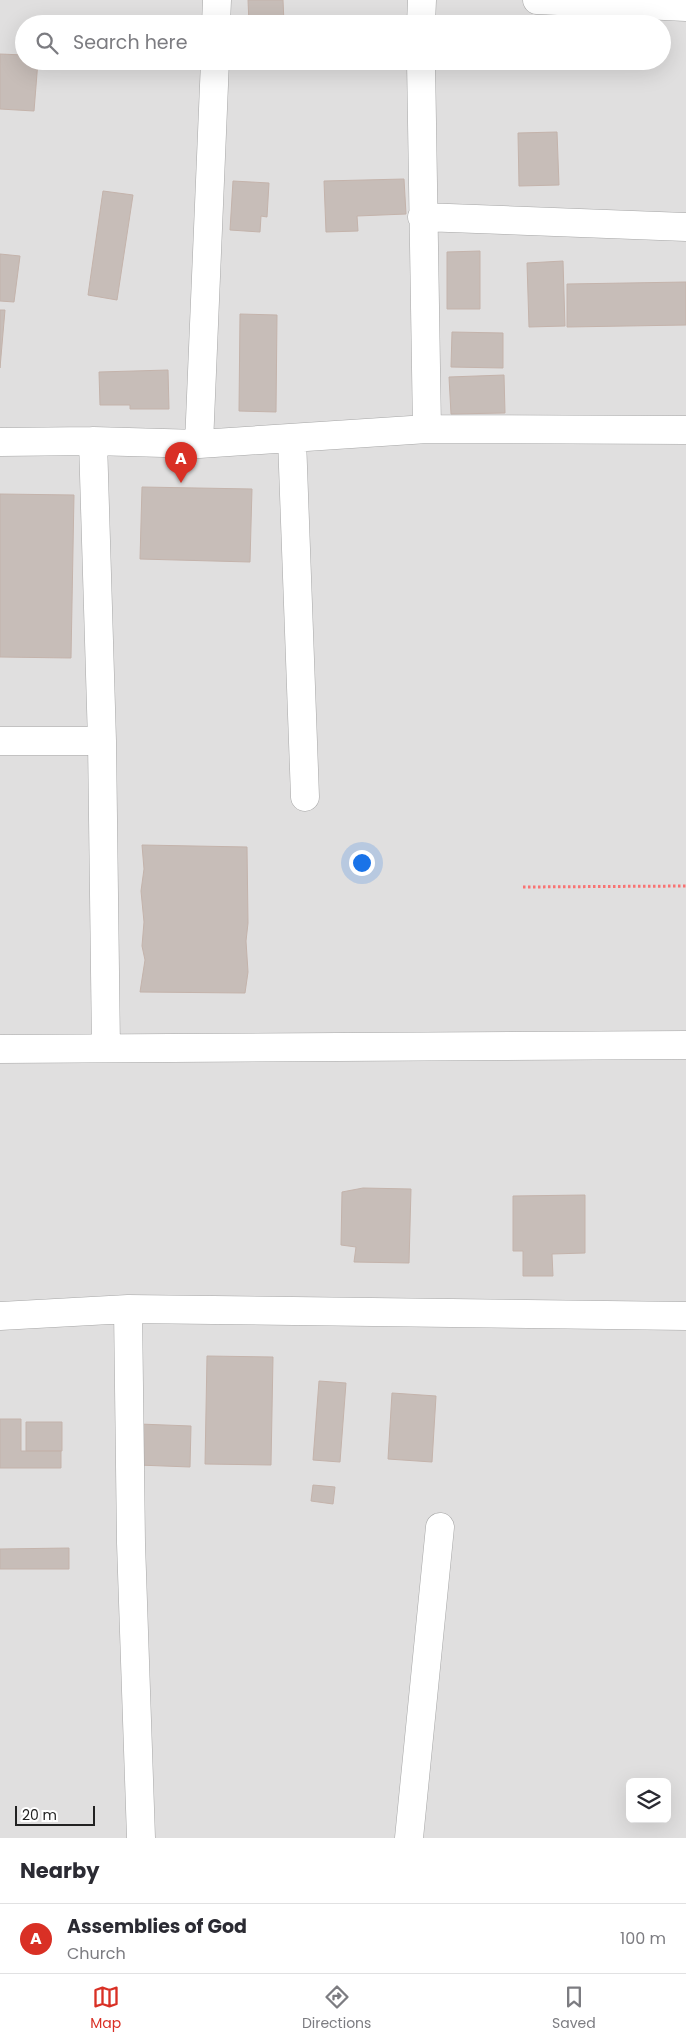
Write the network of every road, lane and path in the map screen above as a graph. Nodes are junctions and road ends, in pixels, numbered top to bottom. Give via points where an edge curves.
1 (217, 0) edge
2 (422, 0) edge
3 (537, 0) edge
4 (686, 7) edge
5 (216, 15) edge
6 (421, 15) edge
7 (215, 70) edge
8 (421, 70) edge
9 (422, 217) junction
10 (686, 227) edge
11 (427, 429) junction
12 (686, 430) edge
13 (292, 439) junction
14 (93, 441) junction
15 (0, 442) edge
16 (199, 444) junction
17 (0, 741) edge
18 (102, 741) junction
19 (306, 797) dead end
20 (686, 886) edge
21 (523, 887) dead end
22 (686, 1045) edge
23 (106, 1048) junction
24 (0, 1049) edge
25 (128, 1309) junction
26 (0, 1316) edge
27 (686, 1316) edge
28 (440, 1527) dead end
29 (141, 1838) edge
30 (409, 1838) edge

1 - 5 street
2 - 6 street
3 - 4 street
7 - 16 street
8 - 9 street
9 - 10 street
9 - 11 street
11 - 12 street
11 - 13 street
13 - 16 street
13 - 19 street
14 - 15 street
14 - 16 street
14 - 18 street
17 - 18 street
18 - 23 street
20 - 21 path
22 - 23 street
23 - 24 street
25 - 26 street
25 - 27 street
25 - 29 street
28 - 30 street

